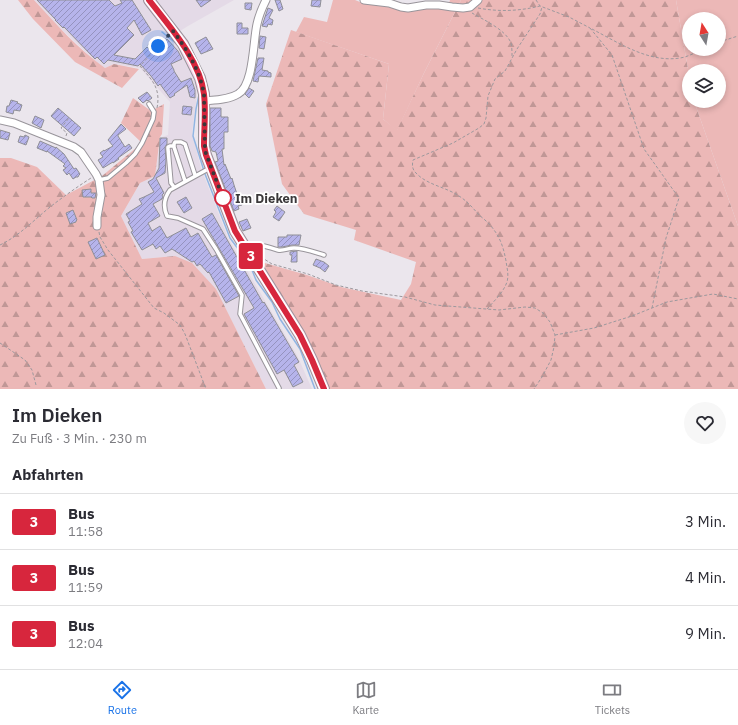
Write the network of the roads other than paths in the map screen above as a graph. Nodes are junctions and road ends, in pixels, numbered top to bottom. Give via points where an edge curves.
1 (148, 0) edge
2 (364, 0) edge
3 (478, 0) edge
4 (264, 1) edge
5 (204, 102) junction
6 (149, 104) dead end
7 (0, 120) edge
8 (174, 146) junction
9 (208, 168) junction
10 (195, 176) junction
11 (98, 177) junction
12 (184, 181) junction
13 (174, 187) junction
14 (97, 226) road end
15 (249, 252) junction
16 (324, 255) dead end
17 (279, 388) edge
18 (324, 389) edge

1 - 5 street via 183,44 203,88
2 - 3 street via 408,8 426,5 466,7
4 - 5 street via 257,25 250,77 244,88 238,94 225,99
5 - 9 street via 204,146
6 - 11 lane via 154,112 153,117 135,154 108,178
7 - 11 street via 74,147 82,152
8 - 10 lane via 175,142 185,144
8 - 12 lane
8 - 13 lane via 168,149
9 - 10 lane
9 - 15 street via 235,231
10 - 12 lane
11 - 14 street via 101,195 96,217
12 - 13 lane
13 - 17 lane via 165,201 167,216 203,229 242,295 240,314
15 - 16 lane via 253,247 265,245 278,250 301,248
15 - 18 street via 300,335

